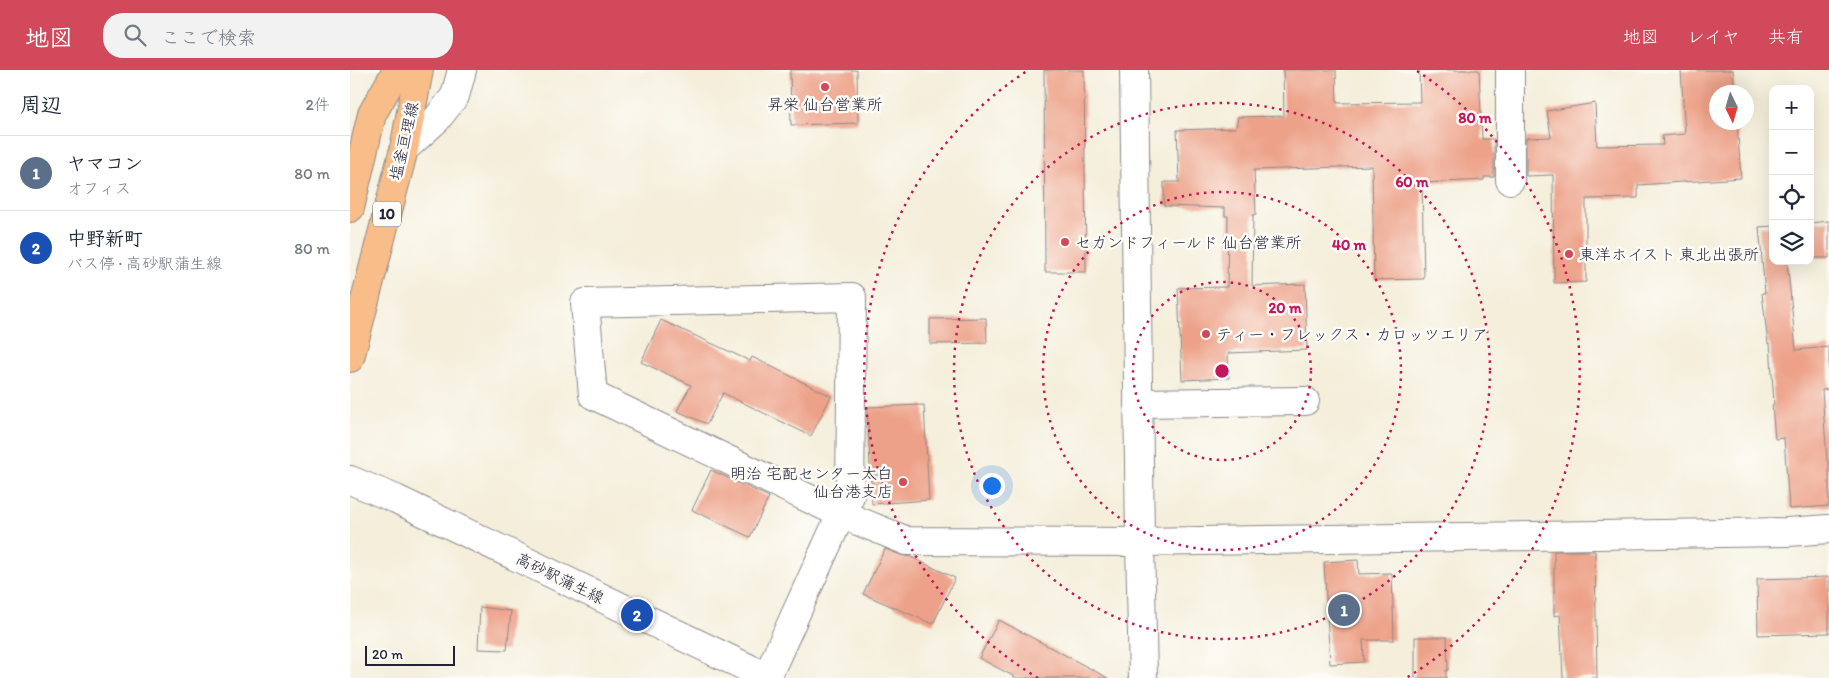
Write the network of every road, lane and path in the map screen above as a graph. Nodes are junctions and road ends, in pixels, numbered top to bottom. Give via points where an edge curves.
1 (397, 70) edge
2 (420, 70) edge
3 (462, 70) edge
4 (1134, 70) edge
5 (1510, 70) edge
6 (357, 146) edge
7 (404, 149) junction
8 (1510, 180) dead end
9 (350, 208) edge
10 (350, 220) edge
11 (350, 358) edge
12 (1305, 401) dead end
13 (1138, 403) junction
14 (350, 480) edge
15 (841, 514) junction
16 (1829, 528) edge
17 (1140, 542) junction
18 (768, 678) edge
19 (1143, 678) edge

1 - 6 main road, 塩釜亘理線 / 10
2 - 7 main road, 塩釜亘理線 / 10
3 - 7 street via 455,96 436,120
4 - 13 street
5 - 8 street
6 - 9 main road, 塩釜亘理線 / 10
7 - 10 main road via 382,151 364,207
7 - 11 main road, 塩釜亘理線 / 10
12 - 13 street
13 - 17 street
14 - 18 street, 高砂駅蒲生線 via 396,499
15 - 15 street via 593,394 585,303 852,297 850,496
15 - 17 street via 908,541
15 - 18 street
16 - 17 street via 1788,532
17 - 19 street

